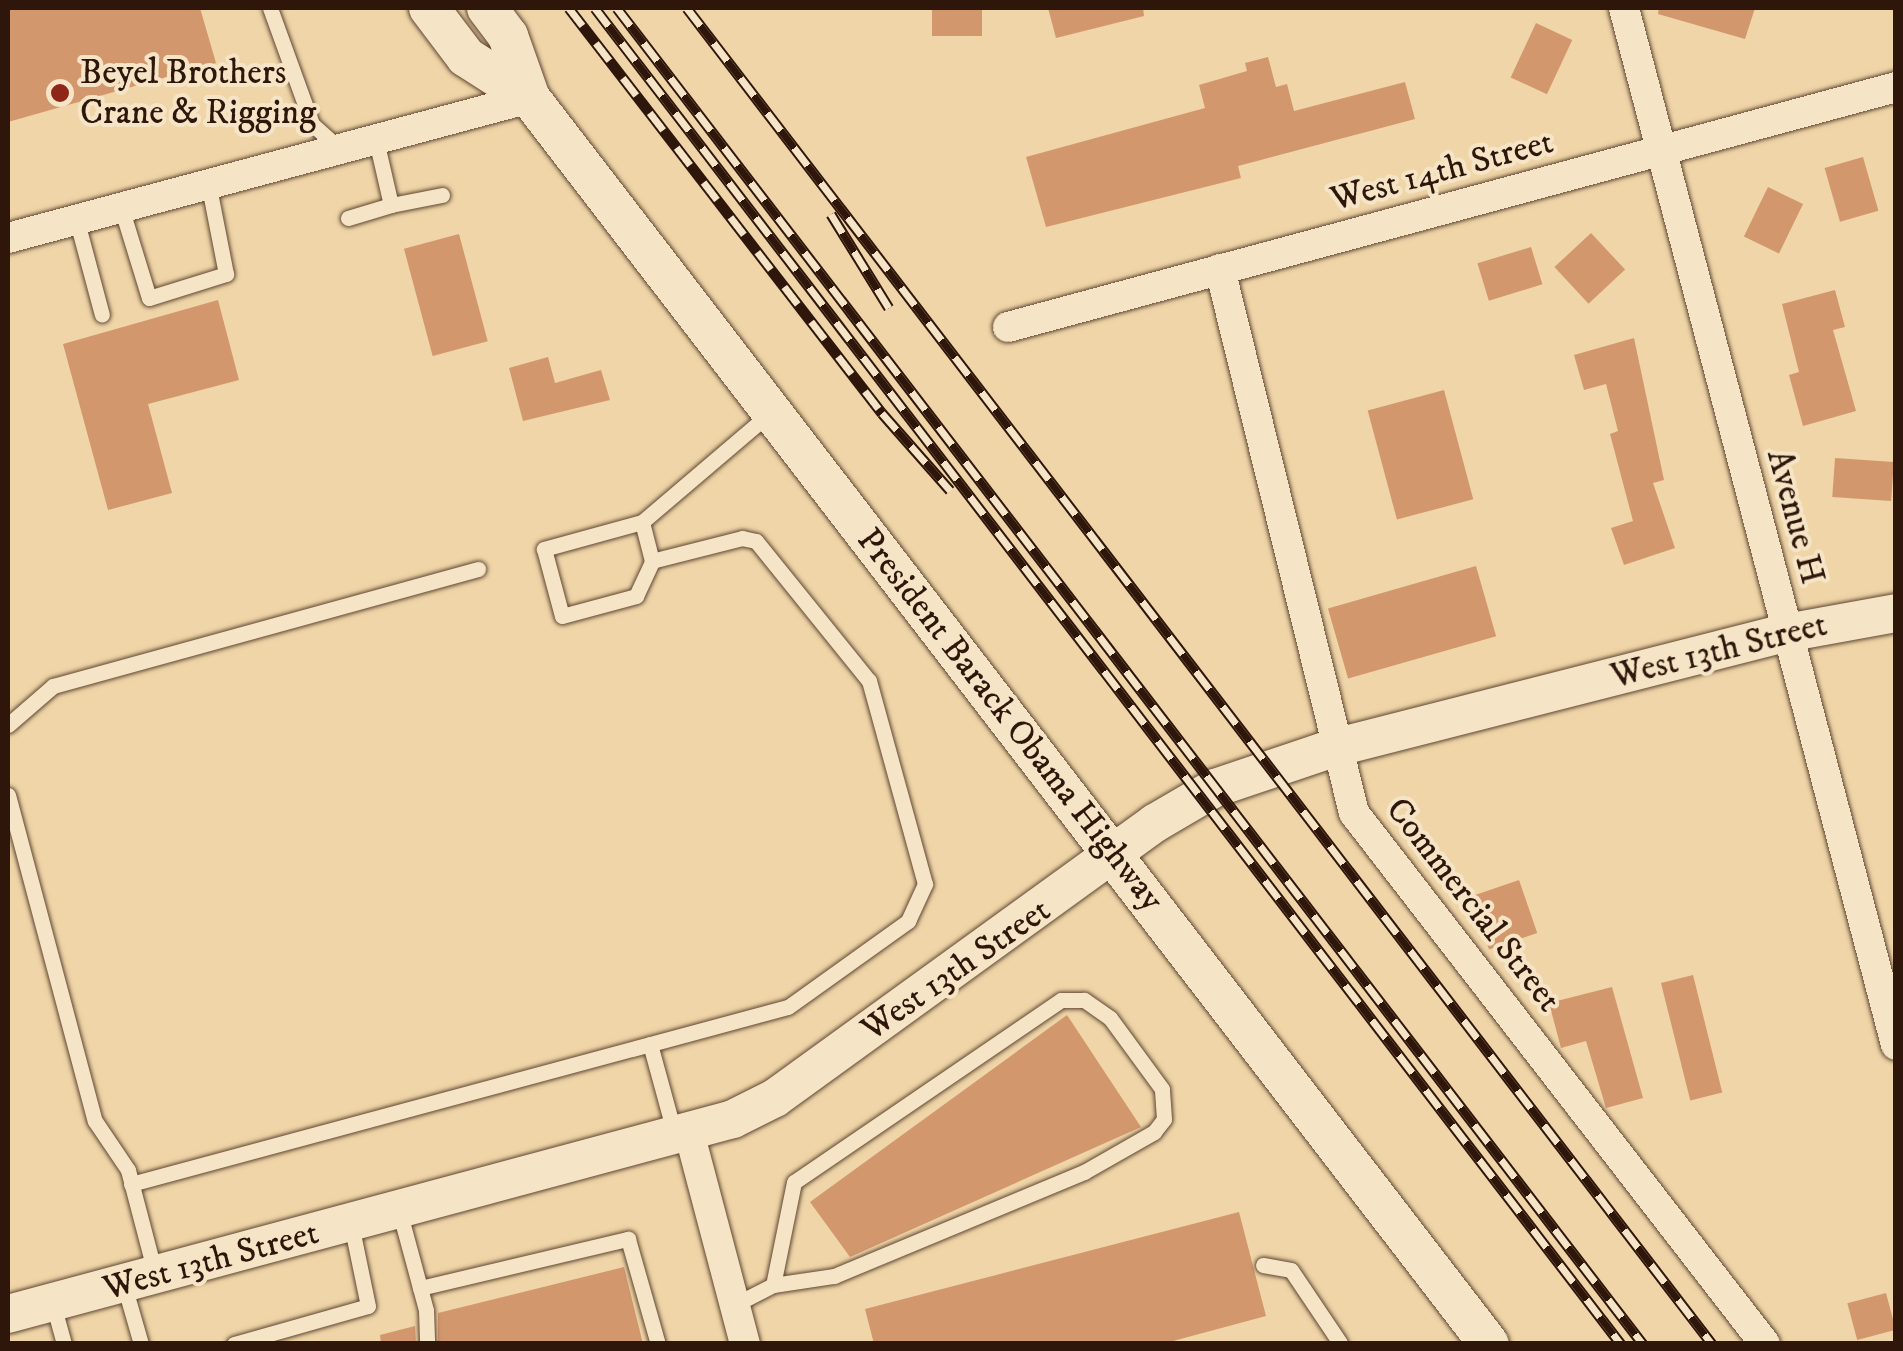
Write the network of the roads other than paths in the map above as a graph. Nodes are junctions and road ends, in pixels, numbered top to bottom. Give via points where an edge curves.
1 (270, 8) edge
2 (428, 8) edge
3 (488, 8) edge
4 (1624, 8) edge
5 (1896, 87) edge
6 (530, 98) junction
7 (376, 140) junction
8 (341, 150) junction
9 (1659, 151) junction
10 (209, 187) junction
11 (442, 195) dead end
12 (391, 205) junction
13 (122, 207) junction
14 (76, 218) junction
15 (348, 218) dead end
16 (8, 238) edge
17 (1220, 270) junction
18 (102, 315) dead end
19 (1008, 327) dead end
20 (772, 412) junction
21 (642, 522) junction
22 (652, 561) junction
23 (478, 569) dead end
24 (1896, 613) edge
25 (1786, 632) junction
26 (8, 725) edge
27 (1334, 748) junction
28 (8, 795) edge
29 (1116, 857) junction
30 (650, 1044) junction
31 (1896, 1045) edge
32 (682, 1134) junction
33 (132, 1184) junction
34 (400, 1210) junction
35 (350, 1224) junction
36 (1263, 1264) dead end
37 (140, 1280) junction
38 (773, 1286) junction
39 (420, 1288) junction
40 (53, 1303) junction
41 (736, 1304) junction
42 (8, 1314) edge
43 (1340, 1343) edge
44 (64, 1344) edge
45 (140, 1344) edge
46 (234, 1344) edge
47 (427, 1344) edge
48 (658, 1344) edge
49 (745, 1344) edge
50 (1489, 1344) edge
51 (1765, 1344) edge

1 - 8 lane via 312,124
2 - 6 main road, President Barack Obama Highway via 466,58
3 - 6 main road, President Barack Obama Highway via 508,36
4 - 9 street, Avenue H
5 - 9 street, West 14th Street
6 - 7 street
6 - 20 main road, President Barack Obama Highway
7 - 8 street
7 - 12 lane
8 - 10 street
9 - 17 street, West 14th Street
9 - 25 street, Avenue H
10 - 13 street
10 - 13 lane via 226,274 149,298
11 - 12 lane
12 - 15 lane
13 - 14 street
14 - 16 street
14 - 18 lane
17 - 19 street, West 14th Street
17 - 27 street, Commercial Street
20 - 21 lane
20 - 29 main road, President Barack Obama Highway
21 - 22 lane
21 - 22 lane via 544,549 562,616 636,596
22 - 30 lane via 742,538 770,552 869,681 925,884 908,920 788,1007
23 - 26 lane via 53,686
24 - 25 street, West 13th Street
25 - 27 street, West 13th Street
25 - 31 street, Avenue H
27 - 29 street, West 13th Street via 1198,794
27 - 51 street, Commercial Street via 1354,813
28 - 33 lane via 95,1121
29 - 32 street, West 13th Street via 775,1098
29 - 50 main road, President Barack Obama Highway
30 - 32 lane
30 - 33 lane
32 - 34 street, West 13th Street
32 - 41 street
33 - 37 lane
34 - 35 street, West 13th Street
34 - 39 lane
35 - 37 street, West 13th Street
35 - 46 lane via 368,1306
36 - 43 lane via 1291,1270
37 - 40 street, West 13th Street
37 - 45 lane
38 - 38 lane via 794,1182 1061,1000 1084,1000 1110,1018 1162,1088 1164,1119 1154,1132 1084,1172 834,1276
38 - 41 lane
39 - 47 lane
39 - 48 lane via 628,1239
40 - 42 street, West 13th Street
40 - 44 lane
41 - 49 street

